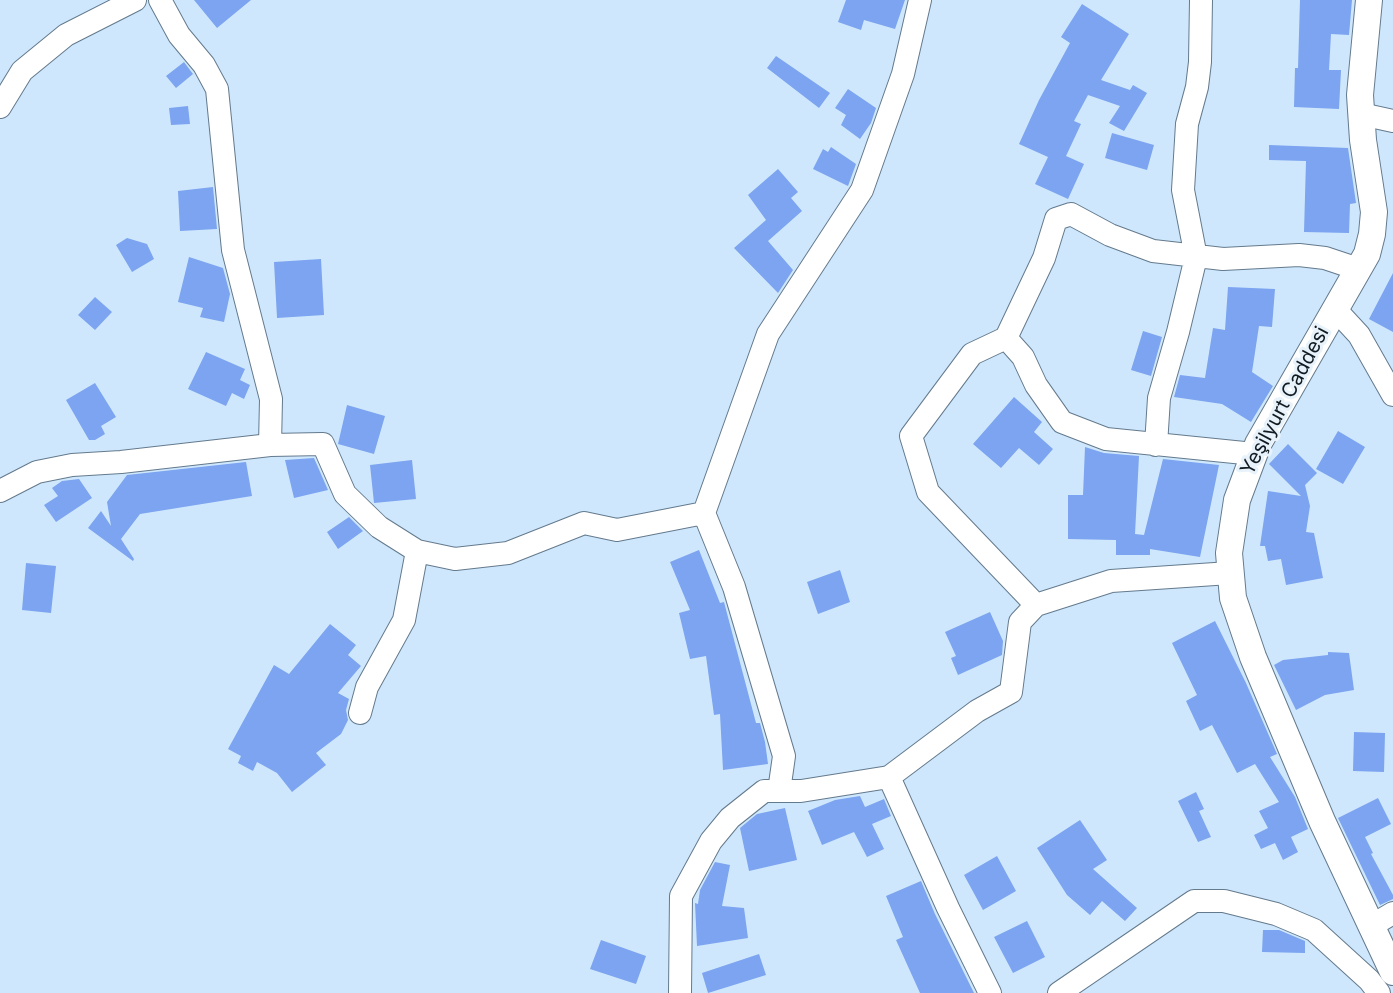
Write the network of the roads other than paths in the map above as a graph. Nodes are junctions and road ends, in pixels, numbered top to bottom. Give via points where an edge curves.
1 (135, 0) edge
2 (160, 0) edge
3 (920, 0) edge
4 (1201, 0) edge
5 (1369, 0) edge
6 (0, 107) edge
7 (1361, 114) junction
8 (1393, 121) edge
9 (1196, 257) junction
10 (1358, 269) junction
11 (1335, 309) junction
12 (1006, 338) junction
13 (1393, 395) edge
14 (270, 445) junction
15 (1156, 445) junction
16 (1254, 454) junction
17 (0, 491) edge
18 (704, 513) junction
19 (417, 551) junction
20 (1230, 573) junction
21 (1036, 605) junction
22 (360, 713) dead end
23 (889, 777) junction
24 (779, 791) junction
25 (1382, 920) edge
26 (1393, 972) edge
27 (680, 993) edge
28 (990, 993) edge
29 (1059, 993) edge
30 (1379, 993) edge

1 - 6 street via 66,35 22,71
2 - 14 street via 217,89 233,250 271,399
3 - 18 street via 903,74 862,190 768,334
4 - 9 street via 1199,74 1187,124 1183,190
5 - 7 main road, Yeşilyurt Caddesi
7 - 8 street
7 - 10 main road, Yeşilyurt Caddesi via 1374,212 1367,254
9 - 10 street via 1299,255
9 - 12 street via 1153,251 1063,215 1056,219 1044,258
9 - 15 street via 1159,398
10 - 11 main road, Yeşilyurt Caddesi
11 - 13 street via 1359,335
11 - 16 main road, Yeşilyurt Caddesi
12 - 15 street via 1062,422 1106,439
12 - 21 street via 972,354 911,436 928,492
14 - 17 street via 72,465 37,472
14 - 19 street via 323,444 345,494 379,527
15 - 16 street
16 - 20 main road, Yeşilyurt Caddesi via 1231,526
18 - 19 street via 617,530 584,523 508,553 455,559
18 - 24 street via 734,587 784,756
19 - 22 street via 404,620 367,687
20 - 21 street via 1111,581
20 - 25 main road, Yeşilyurt Caddesi via 1253,657 1322,821
21 - 23 street via 1020,622 1011,692
23 - 24 street
23 - 28 street
24 - 27 street via 764,791 730,818 681,896
25 - 26 main road, Yeşilyurt Caddesi
29 - 30 street via 1194,901 1224,901 1314,930

